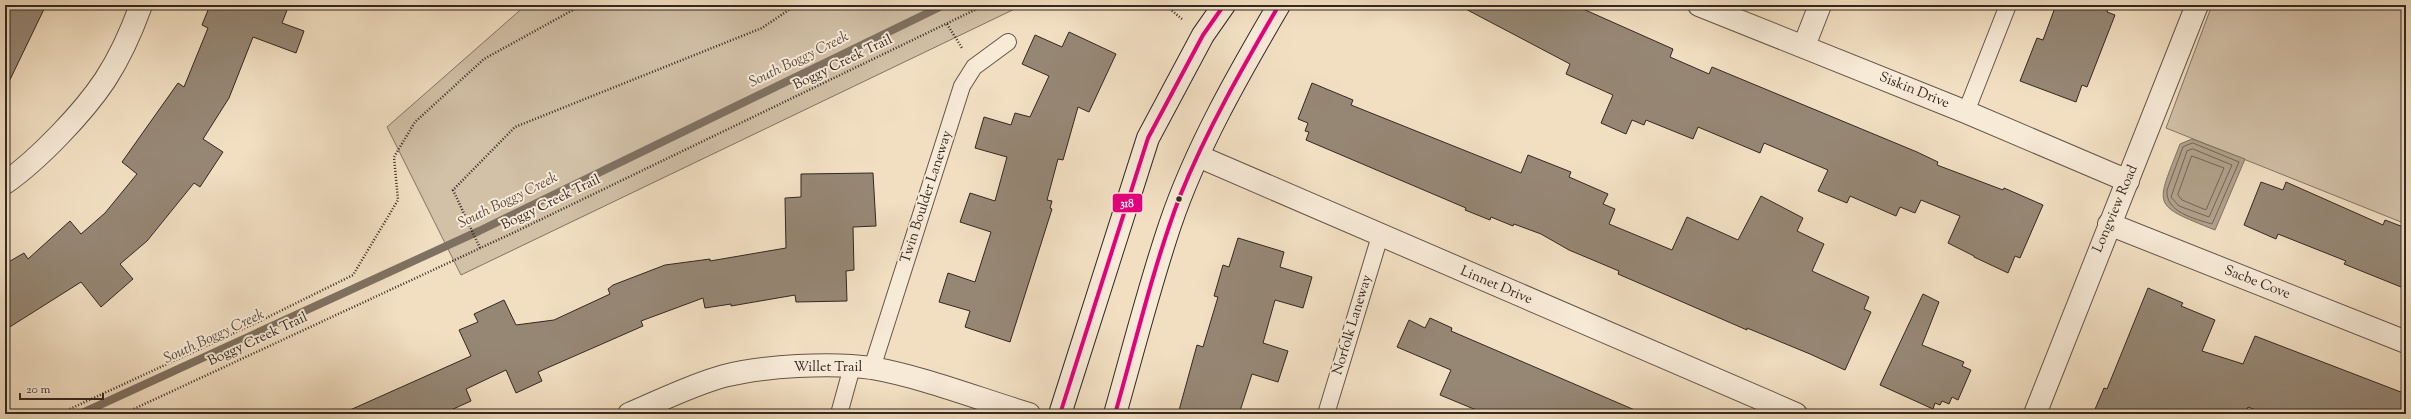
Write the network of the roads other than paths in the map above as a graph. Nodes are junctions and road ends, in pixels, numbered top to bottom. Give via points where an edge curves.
1 (141, 5) edge
2 (1224, 5) edge
3 (1279, 5) edge
4 (1699, 5) edge
5 (1820, 5) edge
6 (2008, 5) edge
7 (2197, 5) edge
8 (1008, 42) dead end
9 (1804, 46) junction
10 (1966, 112) junction
11 (1198, 156) junction
12 (2128, 181) junction
13 (5, 183) edge
14 (2108, 224) junction
15 (1380, 236) junction
16 (2406, 342) edge
17 (862, 367) junction
18 (629, 414) edge
19 (839, 414) edge
20 (1029, 414) edge
21 (1060, 414) edge
22 (1115, 414) edge
23 (1326, 414) edge
24 (1796, 414) edge
25 (2035, 414) edge

1 - 13 street via 105,80 60,135
2 - 21 street via 1202,35 1148,138
3 - 11 street via 1251,52
4 - 9 street, Siskin Drive
5 - 9 street
6 - 10 lane
7 - 12 street, Longview Road
8 - 17 lane, Twin Boulder Laneway via 974,67 962,86
9 - 10 street, Siskin Drive
10 - 12 street, Siskin Drive
11 - 15 street, Linnet Drive
11 - 22 street via 1170,224
12 - 14 street, Longview Road
14 - 16 street, Sacbe Cove
14 - 25 street, Longview Road
15 - 23 lane, Norfolk Laneway
15 - 24 street, Linnet Drive
17 - 18 street, Willet Trail via 775,368 725,376
17 - 19 lane, Twin Boulder Laneway
17 - 20 street, Willet Trail

